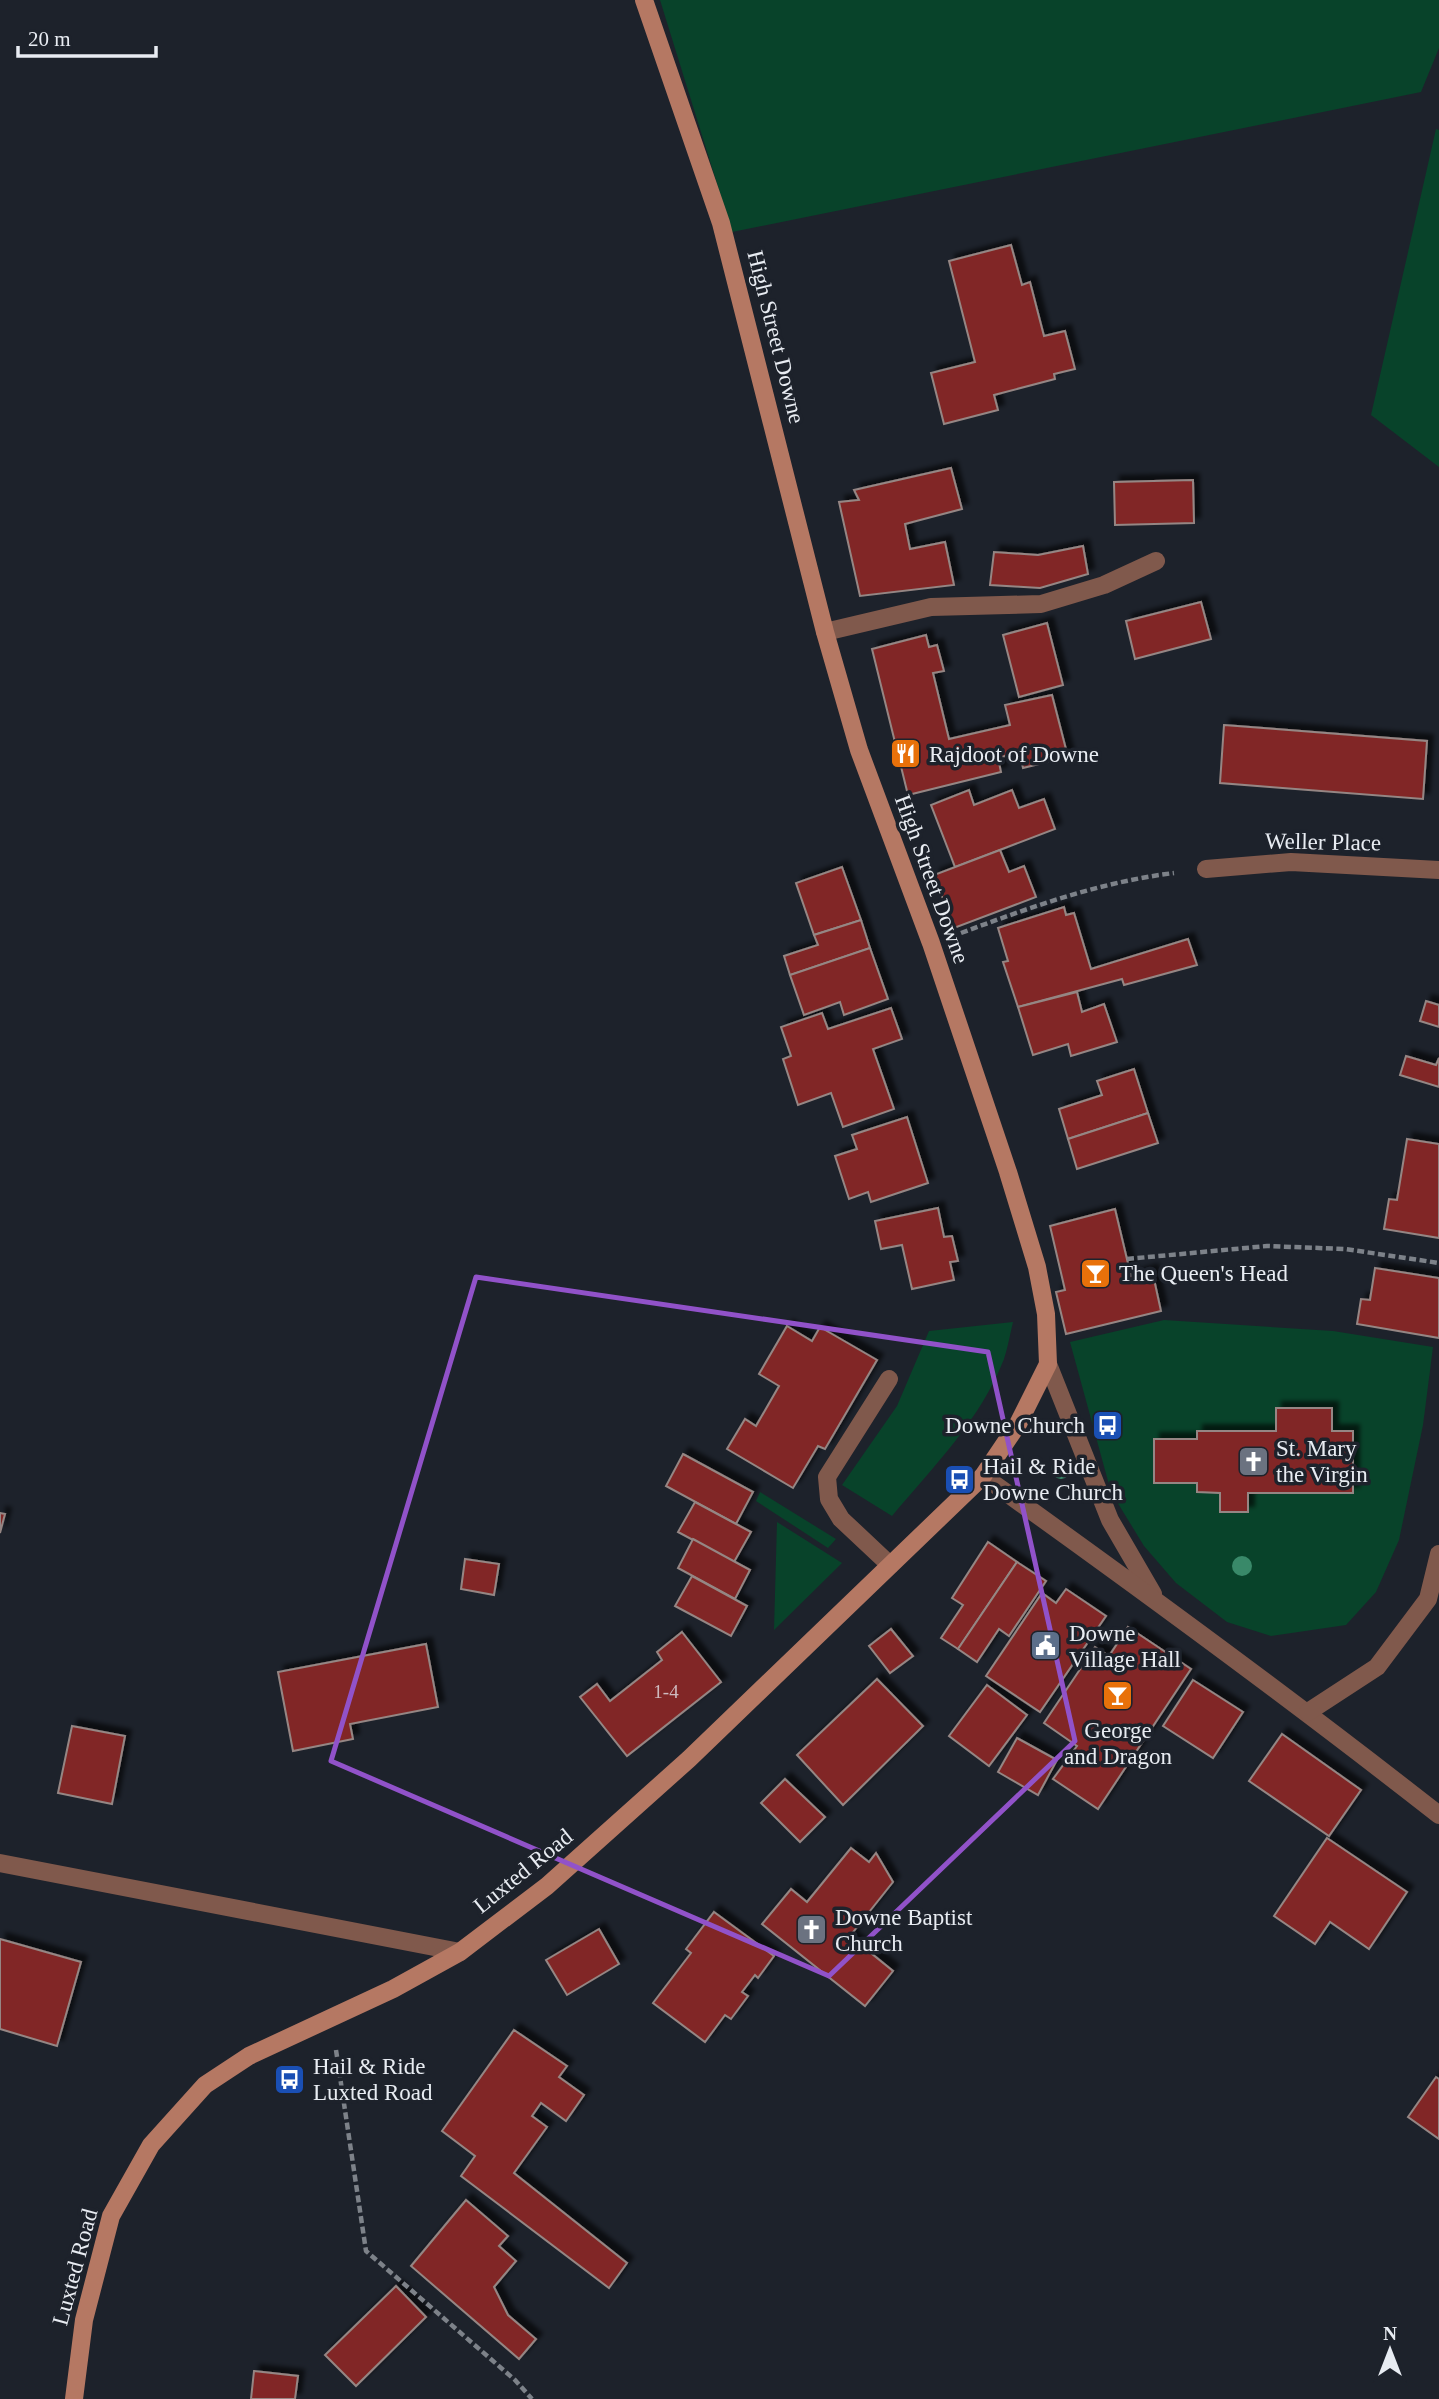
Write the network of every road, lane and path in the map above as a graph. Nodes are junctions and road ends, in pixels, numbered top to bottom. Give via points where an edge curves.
1 (644, 0) edge
2 (1156, 561) dead end
3 (825, 632) junction
4 (1206, 869) joint
5 (1439, 870) edge
6 (931, 943) junction
7 (1127, 1259) dead end
8 (1439, 1263) edge
9 (1048, 1364) junction
10 (889, 1379) dead end
11 (983, 1476) junction
12 (1439, 1554) edge
13 (890, 1565) junction
14 (1157, 1600) junction
15 (1308, 1713) junction
16 (1439, 1815) edge
17 (0, 1863) edge
18 (460, 1952) junction
19 (331, 2020) junction
20 (74, 2399) edge
21 (532, 2399) edge

1 - 3 street, High Street Downe via 721,223
2 - 3 street via 1104,585 1041,604 930,607
3 - 6 street, High Street Downe via 859,750
4 - 5 street, Weller Place via 1291,862
4 - 6 path via 1133,878 1062,896
6 - 9 street, High Street Downe via 1037,1267 1046,1314
7 - 8 path via 1267,1246 1345,1249
9 - 11 street, Luxted Road via 1018,1424
9 - 14 street, High Street Downe via 1110,1520
10 - 13 street via 827,1477 829,1499 841,1519
11 - 13 street, Luxted Road
11 - 14 street, High Street Downe
12 - 15 street via 1428,1599 1377,1667
13 - 18 street, Luxted Road via 547,1886
14 - 15 street, High Street Downe
15 - 16 street, High Street Downe
17 - 18 street
18 - 19 street, Luxted Road
19 - 20 street, Luxted Road via 249,2056 205,2085 151,2145 111,2216 84,2320
19 - 21 path via 366,2251

